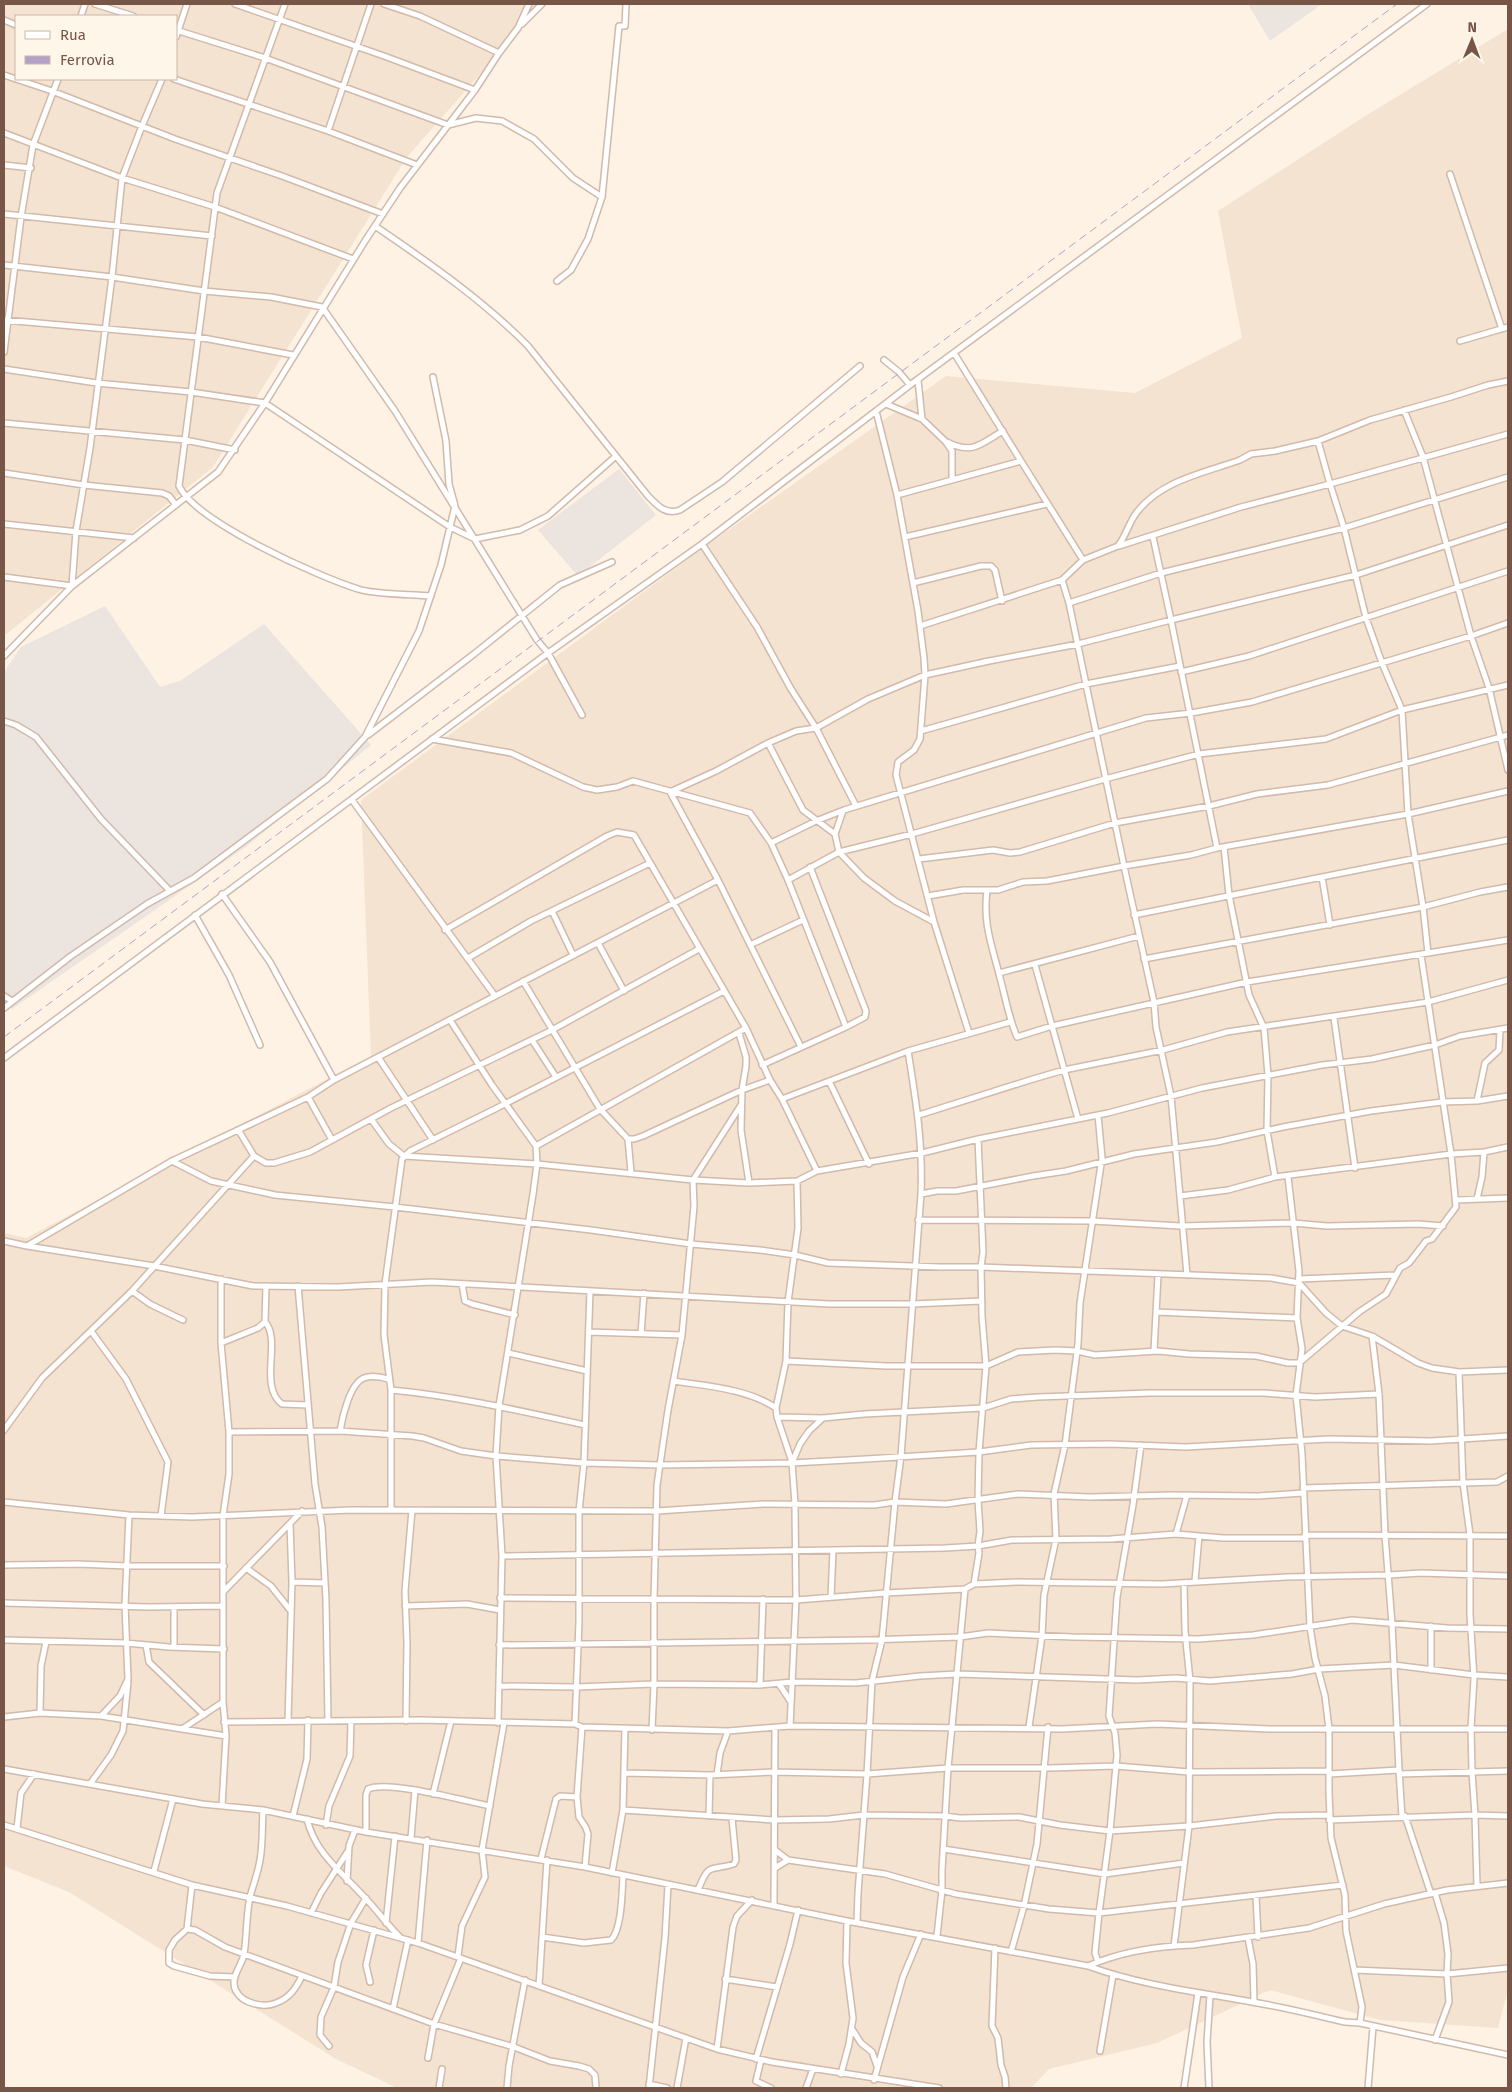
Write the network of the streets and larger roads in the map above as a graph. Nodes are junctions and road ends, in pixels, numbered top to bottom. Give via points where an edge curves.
1 (95, 4) edge
2 (187, 4) edge
3 (235, 4) edge
4 (285, 4) edge
5 (371, 4) edge
6 (384, 4) edge
7 (522, 4) edge
8 (542, 4) edge
9 (626, 4) edge
10 (1427, 4) edge
11 (529, 5) edge
12 (131, 15) edge
13 (280, 20) junction
14 (518, 28) junction
15 (178, 30) edge
16 (178, 33) edge
17 (356, 46) junction
18 (499, 52) junction
19 (265, 58) junction
20 (17, 80) edge
21 (58, 80) edge
22 (162, 80) edge
23 (177, 80) edge
24 (342, 86) junction
25 (475, 90) junction
26 (52, 91) junction
27 (249, 105) junction
28 (448, 125) junction
29 (142, 126) junction
30 (328, 131) junction
31 (4, 133) edge
32 (33, 145) junction
33 (230, 158) junction
34 (417, 165) junction
35 (4, 166) edge
36 (30, 168) junction
37 (1450, 174) dead end
38 (122, 178) junction
39 (602, 197) junction
40 (215, 207) junction
41 (4, 214) edge
42 (383, 214) junction
43 (21, 217) junction
44 (118, 226) junction
45 (375, 226) junction
46 (212, 236) junction
47 (353, 259) junction
48 (4, 265) edge
49 (15, 267) junction
50 (112, 276) junction
51 (557, 281) dead end
52 (204, 290) junction
53 (322, 307) junction
54 (6, 321) edge
55 (1508, 327) edge
56 (1502, 329) junction
57 (104, 330) junction
58 (198, 337) junction
59 (1460, 342) dead end
60 (4, 352) edge
61 (954, 353) junction
62 (293, 355) junction
63 (884, 360) dead end
64 (860, 366) dead end
65 (4, 369) edge
66 (433, 377) dead end
67 (918, 380) junction
68 (1508, 381) edge
69 (97, 383) junction
70 (910, 385) junction
71 (191, 392) junction
72 (265, 403) junction
73 (886, 404) junction
74 (1404, 410) junction
75 (876, 411) junction
76 (922, 419) junction
77 (4, 423) edge
78 (1003, 431) junction
79 (92, 432) junction
80 (1508, 434) edge
81 (185, 440) junction
82 (1318, 441) junction
83 (946, 442) junction
84 (235, 450) junction
85 (616, 456) junction
86 (1423, 457) junction
87 (1021, 462) junction
88 (4, 473) edge
89 (1508, 477) edge
90 (952, 480) junction
91 (1330, 484) junction
92 (84, 485) junction
93 (896, 495) junction
94 (186, 498) junction
95 (1434, 499) junction
96 (1047, 504) junction
97 (176, 505) junction
98 (454, 506) junction
99 (4, 524) edge
100 (1508, 525) edge
101 (450, 527) junction
102 (1344, 528) junction
103 (76, 531) junction
104 (904, 537) junction
105 (1153, 537) junction
106 (134, 538) junction
107 (475, 539) junction
108 (702, 544) junction
109 (1118, 546) junction
110 (1446, 546) junction
111 (1084, 560) junction
112 (612, 562) dead end
113 (1508, 571) edge
114 (1161, 572) junction
115 (1356, 575) junction
116 (4, 578) edge
117 (1062, 580) junction
118 (913, 583) junction
119 (72, 586) junction
120 (1458, 587) junction
121 (431, 596) junction
122 (1002, 601) junction
123 (1069, 603) junction
124 (522, 616) junction
125 (1366, 618) junction
126 (1171, 620) junction
127 (1508, 623) edge
128 (920, 626) junction
129 (1471, 636) junction
130 (1078, 644) junction
131 (548, 653) junction
132 (4, 656) edge
133 (1382, 663) junction
134 (1180, 666) junction
135 (1182, 672) junction
136 (925, 675) junction
137 (1086, 684) junction
138 (1508, 685) edge
139 (1489, 688) junction
140 (1402, 710) junction
141 (1191, 713) junction
142 (582, 715) dead end
143 (4, 721) edge
144 (816, 728) junction
145 (921, 730) junction
146 (1096, 732) junction
147 (1508, 735) edge
148 (1500, 736) junction
149 (365, 737) junction
150 (432, 739) junction
151 (768, 743) junction
152 (1199, 754) junction
153 (1405, 764) junction
154 (1508, 770) edge
155 (1105, 779) junction
156 (1508, 791) edge
157 (670, 792) junction
158 (901, 792) junction
159 (352, 800) junction
160 (856, 806) junction
161 (1209, 806) junction
162 (844, 810) junction
163 (1408, 814) junction
164 (816, 821) junction
165 (1115, 823) junction
166 (835, 834) junction
167 (912, 834) junction
168 (1508, 840) edge
169 (771, 843) junction
170 (1224, 847) junction
171 (1217, 848) junction
172 (839, 852) junction
173 (1414, 858) junction
174 (919, 859) junction
175 (650, 863) junction
176 (1124, 866) junction
177 (810, 867) junction
178 (1322, 877) junction
179 (718, 880) junction
180 (788, 880) junction
181 (1508, 888) edge
182 (169, 890) junction
183 (987, 890) junction
184 (222, 894) junction
185 (1229, 895) junction
186 (928, 896) junction
187 (674, 903) junction
188 (1423, 907) junction
189 (552, 911) junction
190 (195, 915) junction
191 (1134, 916) junction
192 (804, 920) junction
193 (934, 922) junction
194 (1330, 925) junction
195 (445, 930) junction
196 (1139, 936) junction
197 (1508, 940) edge
198 (1239, 942) junction
199 (598, 943) junction
200 (750, 945) junction
201 (699, 949) junction
202 (1428, 953) junction
203 (573, 955) junction
204 (1421, 955) junction
205 (468, 958) junction
206 (1144, 959) junction
207 (1035, 965) junction
208 (999, 973) junction
209 (1508, 980) edge
210 (523, 981) junction
211 (1247, 982) junction
212 (624, 991) junction
213 (724, 991) junction
214 (4, 996) edge
215 (495, 996) junction
216 (12, 1001) junction
217 (1154, 1002) junction
218 (1428, 1002) junction
219 (4, 1008) edge
220 (1334, 1018) junction
221 (450, 1020) junction
222 (1010, 1022) junction
223 (1052, 1026) junction
224 (846, 1027) junction
225 (746, 1028) junction
226 (1264, 1028) junction
227 (1508, 1028) edge
228 (552, 1030) junction
229 (1500, 1030) junction
230 (739, 1033) junction
231 (969, 1033) junction
232 (532, 1040) junction
233 (260, 1045) dead end
234 (1435, 1045) junction
235 (801, 1047) junction
236 (1162, 1050) junction
237 (908, 1051) junction
238 (378, 1057) junction
239 (4, 1058) edge
240 (1339, 1063) junction
241 (762, 1064) junction
242 (480, 1066) junction
243 (575, 1068) junction
244 (1064, 1070) junction
245 (1268, 1076) junction
246 (556, 1077) junction
247 (334, 1080) junction
248 (770, 1080) junction
249 (829, 1081) junction
250 (742, 1090) junction
251 (1171, 1096) junction
252 (1508, 1096) edge
253 (308, 1097) junction
254 (407, 1100) junction
255 (782, 1100) junction
256 (1477, 1100) junction
257 (1442, 1102) junction
258 (506, 1104) junction
259 (741, 1105) junction
260 (600, 1109) junction
261 (919, 1115) junction
262 (1098, 1115) junction
263 (1346, 1116) junction
264 (371, 1119) junction
265 (1078, 1119) junction
266 (238, 1131) junction
267 (1267, 1131) junction
268 (628, 1139) junction
269 (978, 1139) junction
270 (332, 1140) junction
271 (433, 1140) junction
272 (536, 1146) junction
273 (1508, 1147) edge
274 (1175, 1149) junction
275 (1484, 1152) junction
276 (922, 1153) junction
277 (1451, 1154) junction
278 (254, 1156) junction
279 (404, 1156) junction
280 (172, 1161) junction
281 (1101, 1163) junction
282 (537, 1164) junction
283 (869, 1164) junction
284 (1354, 1168) junction
285 (818, 1171) junction
286 (631, 1172) junction
287 (1288, 1177) junction
288 (1275, 1178) junction
289 (693, 1180) junction
290 (797, 1181) junction
291 (750, 1183) junction
292 (981, 1185) junction
293 (226, 1186) junction
294 (921, 1194) junction
295 (1180, 1196) junction
296 (1508, 1198) edge
297 (1477, 1199) junction
298 (1456, 1200) junction
299 (395, 1207) junction
300 (918, 1220) junction
301 (982, 1221) junction
302 (1092, 1221) junction
303 (528, 1223) junction
304 (1293, 1223) junction
305 (1181, 1226) junction
306 (1443, 1226) junction
307 (4, 1241) edge
308 (691, 1244) junction
309 (27, 1246) junction
310 (795, 1255) junction
311 (154, 1266) junction
312 (916, 1266) junction
313 (981, 1266) junction
314 (1085, 1272) junction
315 (1158, 1275) junction
316 (1395, 1275) junction
317 (1187, 1276) junction
318 (221, 1278) junction
319 (1299, 1281) junction
320 (385, 1284) junction
321 (462, 1284) junction
322 (266, 1286) junction
323 (298, 1286) junction
324 (518, 1286) junction
325 (590, 1290) junction
326 (132, 1291) junction
327 (644, 1293) junction
328 (686, 1296) junction
329 (982, 1301) junction
330 (788, 1302) junction
331 (912, 1304) junction
332 (1156, 1312) junction
333 (515, 1315) junction
334 (1297, 1318) junction
335 (183, 1320) dead end
336 (265, 1322) junction
337 (1342, 1326) junction
338 (91, 1332) junction
339 (590, 1332) junction
340 (642, 1334) junction
341 (682, 1335) junction
342 (1372, 1336) junction
343 (221, 1343) junction
344 (1077, 1351) junction
345 (508, 1352) junction
346 (1154, 1352) junction
347 (786, 1361) junction
348 (1299, 1363) junction
349 (908, 1366) junction
350 (986, 1366) junction
351 (1508, 1370) edge
352 (587, 1371) junction
353 (1459, 1372) junction
354 (388, 1379) junction
355 (674, 1380) junction
356 (391, 1390) junction
357 (1379, 1394) junction
358 (1296, 1395) junction
359 (1070, 1396) junction
360 (308, 1405) junction
361 (499, 1406) junction
362 (776, 1408) junction
363 (983, 1408) junction
364 (906, 1412) junction
365 (777, 1417) junction
366 (823, 1418) junction
367 (585, 1425) junction
368 (4, 1430) edge
369 (340, 1431) junction
370 (229, 1432) junction
371 (312, 1432) junction
372 (392, 1436) junction
373 (1508, 1436) edge
374 (1300, 1440) junction
375 (1382, 1440) junction
376 (1462, 1440) junction
377 (1065, 1445) junction
378 (1141, 1445) junction
379 (979, 1452) junction
380 (496, 1456) junction
381 (901, 1456) junction
382 (792, 1462) junction
383 (584, 1463) junction
384 (660, 1465) junction
385 (1508, 1476) edge
386 (1463, 1483) junction
387 (1383, 1484) junction
388 (1303, 1491) junction
389 (1054, 1494) junction
390 (1187, 1495) junction
391 (1134, 1496) junction
392 (978, 1500) junction
393 (4, 1502) edge
394 (895, 1502) junction
395 (795, 1504) junction
396 (391, 1510) junction
397 (412, 1510) junction
398 (499, 1510) junction
399 (302, 1511) junction
400 (579, 1511) junction
401 (657, 1511) junction
402 (320, 1512) junction
403 (129, 1515) junction
404 (161, 1516) junction
405 (224, 1516) junction
406 (290, 1524) junction
407 (1176, 1534) junction
408 (1385, 1535) junction
409 (1470, 1535) junction
410 (1199, 1536) junction
411 (1305, 1536) junction
412 (1508, 1536) edge
413 (1127, 1538) junction
414 (1056, 1539) junction
415 (978, 1546) junction
416 (891, 1549) junction
417 (833, 1550) junction
418 (796, 1551) junction
419 (579, 1554) junction
420 (655, 1554) junction
421 (502, 1556) junction
422 (4, 1565) edge
423 (127, 1566) junction
424 (224, 1566) junction
425 (246, 1568) junction
426 (1389, 1575) junction
427 (1307, 1576) junction
428 (1471, 1576) junction
429 (1508, 1576) edge
430 (1195, 1581) junction
431 (292, 1582) junction
432 (325, 1583) junction
433 (1045, 1583) junction
434 (1184, 1583) junction
435 (974, 1584) junction
436 (1119, 1584) junction
437 (965, 1590) junction
438 (222, 1592) junction
439 (886, 1593) junction
440 (831, 1597) junction
441 (500, 1598) junction
442 (579, 1599) junction
443 (654, 1599) junction
444 (763, 1599) junction
445 (796, 1600) junction
446 (4, 1603) edge
447 (125, 1605) junction
448 (223, 1606) junction
449 (405, 1606) junction
450 (174, 1607) junction
451 (290, 1610) junction
452 (500, 1610) junction
453 (1392, 1624) junction
454 (1431, 1626) junction
455 (1310, 1627) junction
456 (1472, 1628) junction
457 (1508, 1629) edge
458 (1042, 1636) junction
459 (960, 1637) junction
460 (1114, 1637) junction
461 (1186, 1638) junction
462 (4, 1640) edge
463 (882, 1640) junction
464 (794, 1641) junction
465 (46, 1642) junction
466 (654, 1642) junction
467 (761, 1642) junction
468 (126, 1643) junction
469 (146, 1645) junction
470 (499, 1645) junction
471 (578, 1645) junction
472 (174, 1646) junction
473 (224, 1649) junction
474 (1394, 1664) junction
475 (1319, 1669) junction
476 (1431, 1670) junction
477 (957, 1674) junction
478 (1474, 1675) junction
479 (1508, 1677) edge
480 (1035, 1678) junction
481 (128, 1679) junction
482 (1111, 1679) junction
483 (872, 1681) junction
484 (1190, 1681) junction
485 (793, 1682) junction
486 (654, 1684) junction
487 (779, 1684) junction
488 (760, 1685) junction
489 (500, 1686) junction
490 (576, 1687) junction
491 (223, 1702) junction
492 (792, 1703) junction
493 (40, 1713) junction
494 (204, 1715) junction
495 (101, 1716) junction
496 (4, 1717) edge
497 (125, 1720) junction
498 (308, 1720) junction
499 (288, 1721) junction
500 (328, 1721) junction
501 (352, 1721) junction
502 (406, 1721) junction
503 (451, 1721) junction
504 (224, 1722) junction
505 (501, 1723) junction
506 (574, 1724) junction
507 (1111, 1725) junction
508 (790, 1726) junction
509 (1191, 1726) junction
510 (582, 1727) junction
511 (774, 1727) junction
512 (953, 1727) junction
513 (1029, 1727) junction
514 (1048, 1727) junction
515 (625, 1728) junction
516 (870, 1728) junction
517 (1397, 1728) junction
518 (1471, 1728) junction
519 (1330, 1729) junction
520 (1508, 1729) edge
521 (181, 1730) junction
522 (652, 1730) junction
523 (728, 1731) junction
524 (226, 1736) junction
525 (1116, 1766) junction
526 (948, 1768) junction
527 (1046, 1768) junction
528 (4, 1769) edge
529 (1508, 1771) edge
530 (774, 1772) junction
531 (1189, 1772) junction
532 (1399, 1772) junction
533 (1472, 1772) junction
534 (625, 1773) junction
535 (1329, 1773) junction
536 (34, 1774) junction
537 (867, 1774) junction
538 (710, 1775) junction
539 (716, 1775) junction
540 (90, 1784) junction
541 (415, 1790) junction
542 (433, 1794) junction
543 (577, 1798) junction
544 (173, 1799) junction
545 (222, 1806) junction
546 (490, 1806) junction
547 (263, 1810) junction
548 (623, 1810) junction
549 (1475, 1814) junction
550 (864, 1815) junction
551 (293, 1816) junction
552 (709, 1816) junction
553 (945, 1816) junction
554 (1508, 1816) edge
555 (1329, 1817) junction
556 (1404, 1817) junction
557 (732, 1818) junction
558 (307, 1819) junction
559 (774, 1820) junction
560 (1040, 1820) junction
561 (4, 1824) edge
562 (326, 1824) junction
563 (1189, 1826) junction
564 (17, 1828) junction
565 (355, 1830) junction
566 (1110, 1831) junction
567 (366, 1832) junction
568 (395, 1836) junction
569 (411, 1838) junction
570 (427, 1840) junction
571 (943, 1849) junction
572 (482, 1850) junction
573 (775, 1850) junction
574 (348, 1851) junction
575 (544, 1860) junction
576 (788, 1860) junction
577 (1033, 1862) junction
578 (1184, 1864) junction
579 (585, 1866) junction
580 (775, 1868) junction
581 (335, 1869) junction
582 (860, 1869) junction
583 (154, 1871) junction
584 (612, 1873) junction
585 (1105, 1874) junction
586 (623, 1876) junction
587 (347, 1881) junction
588 (1508, 1883) edge
589 (192, 1884) junction
590 (668, 1885) junction
591 (1343, 1885) junction
592 (1477, 1886) junction
593 (698, 1890) junction
594 (942, 1890) junction
595 (1433, 1893) junction
596 (1256, 1896) junction
597 (250, 1897) junction
598 (366, 1898) junction
599 (752, 1900) junction
600 (1180, 1903) junction
601 (774, 1904) junction
602 (1024, 1906) junction
603 (798, 1910) junction
604 (312, 1913) junction
605 (1099, 1913) junction
606 (1345, 1918) junction
607 (847, 1920) junction
608 (857, 1922) junction
609 (351, 1923) junction
610 (386, 1923) junction
611 (186, 1929) junction
612 (374, 1930) junction
613 (921, 1934) junction
614 (937, 1936) junction
615 (542, 1937) junction
616 (1258, 1937) junction
617 (1248, 1938) junction
618 (405, 1939) junction
619 (418, 1943) junction
620 (1174, 1946) junction
621 (996, 1948) junction
622 (1011, 1952) junction
623 (244, 1953) junction
624 (459, 1957) junction
625 (1098, 1962) junction
626 (1088, 1966) junction
627 (1508, 1968) edge
628 (1354, 1970) junction
629 (1447, 1974) junction
630 (1113, 1975) junction
631 (302, 1976) junction
632 (235, 1978) junction
633 (726, 1979) junction
634 (525, 1980) junction
635 (370, 1982) dead end
636 (540, 1986) junction
637 (334, 1987) junction
638 (777, 1987) junction
639 (1198, 1993) junction
640 (1210, 1995) junction
641 (1254, 2002) junction
642 (393, 2009) junction
643 (1360, 2023) junction
644 (434, 2024) junction
645 (654, 2027) junction
646 (1373, 2027) junction
647 (852, 2028) junction
648 (686, 2038) junction
649 (1434, 2040) junction
650 (329, 2046) dead end
651 (514, 2046) junction
652 (717, 2049) junction
653 (1100, 2051) dead end
654 (1508, 2055) edge
655 (428, 2058) dead end
656 (758, 2059) junction
657 (877, 2067) junction
658 (442, 2069) dead end
659 (812, 2069) junction
660 (841, 2074) junction
661 (874, 2080) junction
662 (649, 2086) edge
663 (439, 2088) edge
664 (507, 2088) edge
665 (596, 2088) edge
666 (667, 2088) edge
667 (677, 2088) edge
668 (771, 2088) edge
669 (806, 2088) edge
670 (939, 2088) edge
671 (1006, 2088) edge
672 (1184, 2088) edge
673 (1209, 2088) edge
674 (1368, 2088) edge

1 - 12 street
2 - 15 street
3 - 13 street
4 - 13 street
5 - 17 street
6 - 18 street via 420,16
7 - 11 street
8 - 14 street
9 - 39 street via 625,26 619,26
10 - 61 street
11 - 14 street
13 - 17 street
13 - 19 street
14 - 18 street
16 - 19 street
17 - 24 street
17 - 25 street
18 - 25 street
19 - 24 street
19 - 27 street
20 - 26 street
21 - 26 street
22 - 29 street
23 - 27 street
24 - 28 street
24 - 30 street
25 - 28 street
26 - 29 street
26 - 32 street
27 - 30 street
27 - 33 street
28 - 34 street
28 - 39 street via 476,118 502,121 534,139 573,178
29 - 33 street
29 - 38 street
30 - 34 street
31 - 32 street
32 - 36 street
32 - 38 street
33 - 40 street
33 - 42 street
34 - 42 street
35 - 36 street
36 - 43 street
37 - 56 street
38 - 40 street
38 - 44 street
39 - 51 street via 588,240 572,270
40 - 46 street
40 - 47 street
41 - 43 street
42 - 45 street
43 - 44 street
43 - 49 street
44 - 46 street
44 - 50 street
45 - 47 street
45 - 85 street via 449,276 507,325 528,346
46 - 52 street
47 - 53 street
48 - 49 street
49 - 50 street
49 - 54 street
50 - 52 street
50 - 57 street
52 - 53 street via 288,299
52 - 58 street
53 - 62 street
53 - 98 street via 395,411
54 - 57 street
54 - 60 street
55 - 56 street
56 - 59 street
57 - 58 street
57 - 69 street
58 - 62 street
58 - 71 street
61 - 67 street
61 - 78 street
62 - 72 street
63 - 70 street
64 - 85 street via 722,482 680,510 673,512 658,506
65 - 69 street
66 - 98 street via 446,441
67 - 70 street
67 - 76 street
68 - 74 street
69 - 71 street
69 - 79 street
70 - 73 street
71 - 72 street
71 - 81 street
72 - 84 street
72 - 101 street
73 - 75 street
73 - 76 street
74 - 82 street
74 - 86 street
75 - 93 street
75 - 108 street
76 - 83 street
77 - 79 street
78 - 83 street via 968,449
78 - 87 street
79 - 81 street
79 - 92 street
80 - 86 street
81 - 84 street
81 - 94 street via 178,483
82 - 91 street
82 - 109 street via 1251,454 1169,485 1135,514
83 - 90 street via 952,451
84 - 94 street via 218,472
85 - 107 street via 548,516 520,530
86 - 91 street
86 - 95 street
87 - 90 street
87 - 96 street
88 - 92 street
89 - 95 street
90 - 93 street
91 - 102 street
91 - 105 street via 1241,507
92 - 97 street via 162,493
92 - 103 street
93 - 104 street
94 - 97 street
94 - 121 street via 206,516 288,561 360,590
95 - 102 street
95 - 110 street
96 - 104 street
96 - 111 street
97 - 106 street
98 - 101 street
98 - 107 street
99 - 103 street
100 - 110 street
101 - 107 street
101 - 121 street
102 - 114 street
102 - 115 street
103 - 106 street
103 - 119 street
104 - 118 street
105 - 109 street
105 - 114 street
106 - 119 street
107 - 124 street
108 - 131 street
108 - 144 street via 757,627
109 - 111 street
110 - 115 street
110 - 120 street
111 - 117 street
112 - 124 street via 560,586
113 - 120 street
114 - 123 street
114 - 126 street
115 - 125 street
115 - 126 street
116 - 119 street
117 - 122 street
117 - 123 street
118 - 122 street via 991,566 995,570
118 - 128 street
119 - 132 street
120 - 125 street
120 - 129 street
121 - 149 street via 419,631
122 - 128 street
123 - 130 street
124 - 131 street
124 - 149 street
125 - 133 street
125 - 135 street via 1249,656
126 - 130 street
126 - 134 street
127 - 129 street
128 - 136 street
129 - 133 street
129 - 139 street
130 - 136 street
130 - 137 street
131 - 142 street
131 - 150 street
133 - 140 street
133 - 141 street via 1252,702
134 - 135 street
134 - 137 street
135 - 141 street
136 - 144 street via 868,699
136 - 145 street
137 - 145 street
137 - 146 street
138 - 139 street
139 - 140 street
139 - 148 street
140 - 152 street via 1326,739
140 - 153 street
141 - 146 street via 1146,718
141 - 152 street
143 - 182 street via 36,737 101,819
144 - 151 street via 796,731
144 - 160 street
145 - 158 street via 918,745 897,766
146 - 155 street
146 - 158 street
147 - 148 street
148 - 153 street
148 - 154 street
149 - 182 street via 327,779 194,878
150 - 157 street via 511,754 583,787 597,790 633,781
150 - 159 street
151 - 157 street
151 - 164 street via 802,808
152 - 155 street
152 - 161 street
153 - 161 street via 1328,785 1257,794
153 - 163 street
155 - 165 street
155 - 167 street
156 - 163 street
157 - 169 street via 748,811
157 - 179 street
158 - 160 street
158 - 167 street
159 - 184 street
159 - 195 street
160 - 162 street
161 - 165 street
161 - 171 street
162 - 164 street
162 - 166 street
163 - 170 street
163 - 173 street
164 - 166 street
164 - 169 street
165 - 174 street via 1020,852 992,850
165 - 176 street
166 - 172 street
167 - 172 street
167 - 174 street
168 - 173 street
169 - 180 street
170 - 171 street
170 - 185 street
171 - 176 street
172 - 177 street
172 - 193 street via 883,892
173 - 178 street
173 - 188 street
174 - 186 street
175 - 187 street
175 - 189 street
175 - 195 street via 634,835 617,832
176 - 183 street
176 - 191 street
177 - 180 street
177 - 224 street via 866,1013 862,1019
178 - 185 street
178 - 194 street
179 - 187 street
179 - 200 street
180 - 192 street
181 - 188 street
182 - 216 street via 71,956
183 - 186 street
183 - 208 street via 985,917
184 - 190 street
184 - 247 street via 270,962
185 - 191 street
185 - 198 street
186 - 193 street
187 - 199 street
187 - 201 street
188 - 194 street
188 - 202 street
189 - 203 street
189 - 205 street
190 - 233 street via 229,975
190 - 239 street
191 - 196 street
192 - 200 street
192 - 224 street
193 - 231 street
194 - 198 street
195 - 205 street
196 - 206 street
196 - 207 street
197 - 202 street
198 - 206 street
198 - 211 street
199 - 203 street
199 - 212 street
200 - 235 street
201 - 212 street
201 - 213 street
202 - 204 street
203 - 210 street
204 - 211 street
204 - 218 street
205 - 215 street
206 - 217 street
207 - 208 street
207 - 223 street
208 - 222 street
209 - 218 street
210 - 215 street
210 - 228 street
211 - 217 street
211 - 226 street via 1252,1003
212 - 228 street
213 - 225 street
213 - 243 street
214 - 216 street
215 - 221 street
216 - 219 street
217 - 223 street
217 - 236 street
218 - 220 street
218 - 234 street
220 - 226 street
220 - 240 street
221 - 238 street
221 - 242 street
222 - 223 street via 1017,1037
222 - 231 street
223 - 244 street
224 - 235 street
225 - 230 street
225 - 241 street
226 - 236 street via 1227,1032
226 - 245 street
227 - 229 street
228 - 232 street
228 - 243 street
229 - 234 street via 1460,1036
229 - 256 street via 1499,1050 1485,1063
230 - 250 street via 746,1066
230 - 260 street
231 - 237 street
232 - 242 street
232 - 246 street
234 - 240 street
234 - 257 street
235 - 241 street
236 - 244 street
236 - 251 street
237 - 249 street
237 - 261 street
238 - 247 street
238 - 254 street
240 - 245 street
240 - 263 street
241 - 248 street
242 - 254 street
242 - 258 street
243 - 246 street
243 - 260 street
244 - 261 street
244 - 265 street
245 - 251 street
245 - 267 street
246 - 258 street
247 - 253 street
248 - 250 street
248 - 255 street
249 - 255 street
249 - 283 street
250 - 259 street
250 - 268 street via 643,1136
251 - 262 street
251 - 274 street
252 - 256 street
253 - 266 street
253 - 270 street
254 - 264 street
254 - 271 street
255 - 285 street
256 - 257 street
257 - 263 street
257 - 277 street
258 - 271 street
258 - 272 street
259 - 289 street
259 - 291 street via 741,1130
260 - 268 street
260 - 272 street
261 - 276 street
262 - 265 street
262 - 281 street
263 - 267 street
263 - 284 street
264 - 270 street
264 - 279 street via 389,1144
265 - 269 street
266 - 278 street
266 - 280 street
267 - 274 street
267 - 288 street
268 - 286 street
269 - 276 street
269 - 292 street
270 - 278 street via 310,1152 274,1163 266,1163
271 - 279 street
272 - 282 street
273 - 275 street
274 - 281 street via 1134,1154
274 - 295 street
275 - 277 street
275 - 297 street
276 - 283 street
276 - 294 street
277 - 284 street
277 - 298 street
278 - 293 street
279 - 282 street
279 - 299 street
280 - 293 street
280 - 309 street
281 - 292 street
281 - 302 street
282 - 286 street
282 - 303 street
283 - 285 street
284 - 287 street
285 - 290 street
286 - 289 street
287 - 288 street
287 - 304 street
288 - 295 street via 1228,1190
289 - 291 street
289 - 308 street
290 - 291 street
290 - 310 street
292 - 294 street
292 - 301 street
293 - 299 street via 275,1195
293 - 311 street
294 - 300 street
295 - 305 street
296 - 297 street
297 - 298 street
298 - 306 street via 1454,1211
299 - 303 street
299 - 320 street
300 - 301 street
300 - 312 street
301 - 302 street
301 - 313 street
302 - 305 street
302 - 314 street
303 - 308 street
303 - 324 street
304 - 305 street
304 - 306 street
304 - 319 street
305 - 317 street
306 - 316 street
307 - 309 street
308 - 310 street
308 - 328 street
309 - 311 street
310 - 312 street via 828,1263
310 - 330 street
311 - 318 street
311 - 326 street
312 - 313 street
312 - 331 street
313 - 314 street
313 - 329 street
314 - 315 street
314 - 344 street
315 - 317 street
315 - 332 street
316 - 319 street
316 - 337 street via 1386,1294
317 - 319 street
318 - 322 street
318 - 343 street
319 - 334 street
319 - 337 street via 1326,1313
320 - 321 street
320 - 323 street
320 - 354 street via 384,1335
321 - 324 street
321 - 333 street via 465,1300
322 - 323 street
322 - 336 street
323 - 360 street
324 - 325 street
324 - 333 street
325 - 327 street
325 - 339 street
326 - 335 street
326 - 338 street
327 - 328 street
327 - 340 street
328 - 330 street
328 - 341 street
329 - 331 street
329 - 350 street
330 - 331 street
330 - 347 street
331 - 349 street
332 - 334 street
332 - 346 street
333 - 345 street
334 - 348 street via 1302,1348
336 - 343 street
336 - 360 street via 270,1330 271,1376 276,1397 282,1404
337 - 342 street
337 - 348 street
338 - 368 street via 42,1378
338 - 404 street via 126,1379 168,1462
339 - 340 street
339 - 352 street
340 - 341 street
341 - 355 street
342 - 353 street via 1432,1368
342 - 357 street
343 - 370 street
344 - 346 street via 1095,1355
344 - 350 street via 1018,1352
344 - 359 street
345 - 352 street
345 - 361 street
346 - 348 street via 1259,1356
347 - 349 street
347 - 362 street
348 - 358 street
349 - 350 street
349 - 364 street
350 - 363 street
351 - 353 street
352 - 367 street
353 - 376 street
354 - 356 street
354 - 369 street via 370,1377 358,1382 347,1403
355 - 362 street via 764,1400
355 - 384 street
356 - 361 street
356 - 372 street
357 - 358 street
357 - 375 street
358 - 359 street via 1174,1392
358 - 374 street
359 - 363 street via 1011,1399
359 - 377 street
360 - 371 street
361 - 367 street
361 - 380 street
362 - 365 street
363 - 364 street
363 - 379 street
364 - 366 street
364 - 381 street
365 - 366 street
365 - 382 street
366 - 382 street via 809,1431
367 - 383 street
369 - 371 street
369 - 372 street
370 - 371 street
370 - 405 street
371 - 402 street
372 - 380 street via 424,1438 461,1451
372 - 396 street
373 - 376 street
374 - 375 street
374 - 378 street via 1186,1447
374 - 388 street
375 - 376 street
375 - 387 street
376 - 386 street
377 - 378 street
377 - 379 street via 1031,1445
377 - 389 street
378 - 391 street
379 - 381 street
379 - 392 street
380 - 383 street
380 - 398 street
381 - 382 street
381 - 394 street
382 - 384 street
382 - 395 street
383 - 384 street
383 - 400 street
384 - 401 street
385 - 386 street via 1497,1482
386 - 387 street
386 - 409 street
387 - 388 street
387 - 408 street
388 - 390 street via 1258,1496
388 - 411 street
389 - 391 street
389 - 392 street via 1018,1494
389 - 414 street
390 - 391 street
390 - 407 street
391 - 413 street
392 - 394 street via 946,1504
392 - 415 street
393 - 403 street
394 - 395 street via 874,1505
394 - 416 street
395 - 401 street
395 - 418 street
396 - 397 street
396 - 402 street
397 - 398 street
397 - 449 street
398 - 400 street
398 - 421 street
399 - 402 street
399 - 405 street
399 - 406 street
400 - 401 street
400 - 419 street
401 - 420 street
402 - 432 street
403 - 404 street
403 - 423 street
404 - 405 street
405 - 424 street
406 - 425 street
406 - 431 street
407 - 410 street
407 - 413 street
408 - 409 street
408 - 411 street
408 - 426 street
409 - 412 street
409 - 428 street
410 - 411 street
410 - 430 street
411 - 427 street
413 - 414 street
413 - 436 street
414 - 415 street via 1012,1540
414 - 433 street
415 - 416 street
415 - 435 street
416 - 417 street
416 - 439 street
417 - 418 street
417 - 440 street
418 - 420 street
418 - 445 street
419 - 420 street
419 - 421 street
419 - 442 street
420 - 443 street
421 - 441 street
422 - 423 street
423 - 424 street
423 - 447 street
424 - 438 street
425 - 438 street
425 - 451 street via 271,1586
426 - 427 street
426 - 428 street
426 - 453 street
427 - 430 street
427 - 455 street
428 - 429 street
428 - 456 street
430 - 434 street
431 - 432 street
431 - 451 street
432 - 500 street
433 - 435 street
433 - 436 street
433 - 458 street
434 - 436 street
434 - 461 street
435 - 437 street
436 - 460 street
437 - 439 street
437 - 459 street
438 - 448 street
439 - 440 street
439 - 463 street
440 - 445 street
441 - 442 street
441 - 452 street
442 - 443 street
442 - 471 street
443 - 444 street
443 - 466 street
444 - 445 street
444 - 467 street
445 - 464 street
446 - 447 street
447 - 450 street
447 - 468 street
448 - 450 street
448 - 473 street
449 - 452 street via 467,1604
449 - 502 street
450 - 472 street
451 - 499 street
452 - 470 street
453 - 454 street
453 - 455 street via 1352,1620
453 - 474 street
454 - 456 street
454 - 476 street
455 - 461 street via 1253,1635
455 - 475 street
456 - 457 street
456 - 478 street
458 - 459 street via 988,1633
458 - 460 street
458 - 480 street
459 - 463 street
459 - 477 street
460 - 461 street
460 - 482 street
461 - 484 street
462 - 465 street
463 - 464 street
463 - 483 street
464 - 467 street
464 - 485 street
465 - 468 street
465 - 493 street via 41,1666
466 - 467 street
466 - 471 street
466 - 486 street
467 - 488 street
468 - 469 street
468 - 481 street
469 - 472 street
469 - 494 street via 150,1662
470 - 471 street
470 - 489 street
471 - 490 street
472 - 473 street
473 - 491 street
474 - 475 street
474 - 476 street
474 - 517 street
475 - 484 street via 1240,1679
475 - 519 street
476 - 478 street
477 - 480 street
477 - 483 street
477 - 512 street
478 - 479 street
478 - 518 street
480 - 482 street
480 - 513 street
481 - 495 street via 120,1696
481 - 497 street
482 - 484 street via 1176,1678
482 - 507 street
483 - 485 street
483 - 516 street
484 - 509 street
485 - 487 street
485 - 492 street
486 - 488 street
486 - 490 street
486 - 522 street
487 - 488 street
487 - 492 street
489 - 490 street
489 - 505 street
490 - 506 street
491 - 494 street
491 - 504 street
492 - 508 street
493 - 495 street
493 - 496 street
494 - 521 street
495 - 497 street
497 - 521 street
497 - 540 street via 123,1732 111,1755
498 - 499 street
498 - 500 street
498 - 551 street via 307,1759
499 - 504 street
500 - 501 street
501 - 502 street
501 - 562 street via 350,1756 329,1806
502 - 503 street
503 - 505 street
503 - 542 street
504 - 524 street
505 - 506 street
505 - 546 street
506 - 510 street
507 - 509 street
507 - 514 street
507 - 525 street via 1115,1732
508 - 511 street
508 - 516 street
509 - 519 street
509 - 531 street
510 - 515 street
510 - 543 street
511 - 523 street
511 - 530 street
512 - 513 street
512 - 516 street
512 - 526 street
513 - 514 street
514 - 527 street
515 - 522 street
515 - 534 street
516 - 537 street
517 - 518 street
517 - 519 street
517 - 532 street
518 - 520 street
518 - 533 street
519 - 535 street
521 - 524 street
522 - 523 street
523 - 539 street
524 - 545 street
525 - 527 street
525 - 531 street
525 - 566 street
526 - 527 street
526 - 537 street
526 - 553 street
527 - 560 street
528 - 536 street
529 - 533 street
530 - 537 street
530 - 539 street
530 - 559 street
531 - 535 street
531 - 563 street
532 - 533 street
532 - 535 street
532 - 556 street
533 - 549 street
534 - 538 street
534 - 548 street
535 - 555 street
536 - 540 street
536 - 564 street via 22,1789
537 - 550 street
538 - 539 street
538 - 552 street
540 - 544 street
541 - 542 street
541 - 567 street via 383,1786 368,1789
541 - 569 street
542 - 546 street
543 - 575 street via 556,1798
543 - 579 street via 580,1817 588,1834
544 - 545 street
544 - 583 street
545 - 547 street
546 - 572 street
547 - 551 street
547 - 597 street via 260,1861
548 - 552 street
548 - 584 street
549 - 554 street
549 - 556 street
549 - 592 street
550 - 553 street
550 - 559 street
550 - 582 street
551 - 558 street
552 - 557 street
553 - 560 street
553 - 571 street
555 - 556 street
555 - 563 street via 1276,1816
555 - 591 street via 1334,1856
556 - 595 street
557 - 559 street
557 - 593 street via 736,1860 734,1864 709,1870
558 - 562 street
558 - 581 street via 312,1837
559 - 573 street
560 - 566 street
560 - 577 street
561 - 564 street
562 - 565 street
563 - 566 street
563 - 578 street
564 - 583 street
565 - 567 street
565 - 574 street
566 - 585 street
567 - 568 street
568 - 569 street
568 - 610 street
569 - 570 street
570 - 572 street
570 - 619 street
571 - 577 street
571 - 594 street
572 - 575 street
572 - 624 street via 485,1877 462,1926
573 - 576 street
573 - 580 street
574 - 581 street
574 - 587 street
575 - 579 street
575 - 615 street
576 - 580 street
576 - 582 street
577 - 585 street
577 - 602 street
578 - 585 street
578 - 600 street
579 - 584 street
580 - 601 street
581 - 587 street
581 - 604 street
582 - 594 street
582 - 608 street
583 - 589 street
584 - 586 street
585 - 605 street
586 - 590 street
586 - 615 street via 618,1924 611,1940 584,1943
587 - 598 street
588 - 592 street
589 - 597 street
589 - 611 street
590 - 593 street
590 - 645 street via 666,1938
591 - 596 street
591 - 606 street
592 - 595 street
593 - 599 street
594 - 602 street
594 - 614 street
595 - 606 street via 1384,1904
595 - 629 street via 1444,1924
596 - 600 street
596 - 616 street
597 - 604 street
597 - 623 street
598 - 609 street
598 - 610 street
599 - 601 street
599 - 633 street via 735,1920
600 - 605 street
600 - 620 street
601 - 603 street
602 - 605 street
602 - 622 street
603 - 607 street
603 - 638 street
604 - 609 street
605 - 625 street via 1095,1953
606 - 616 street
606 - 628 street
607 - 608 street
607 - 647 street via 846,1963
608 - 613 street
609 - 612 street
609 - 637 street via 338,1962
610 - 618 street
611 - 623 street via 195,1930
611 - 632 street via 169,1950 169,1963 210,1976
612 - 618 street
612 - 635 street via 366,1965
613 - 614 street
613 - 657 street via 904,1977
614 - 621 street
615 - 636 street
616 - 617 street
617 - 620 street
617 - 641 street via 1253,1964
618 - 619 street
618 - 642 street
619 - 624 street
620 - 625 street
621 - 622 street
621 - 671 street via 992,2026 998,2038
622 - 626 street
623 - 631 street
623 - 632 street
624 - 634 street
624 - 644 street
625 - 626 street
626 - 630 street
627 - 629 street
628 - 629 street
628 - 643 street via 1362,2007
629 - 649 street via 1449,2002
630 - 639 street
630 - 653 street
631 - 632 street via 291,1994 268,2006 244,1999 236,1991
631 - 637 street
633 - 638 street
633 - 652 street
634 - 636 street
634 - 651 street
636 - 645 street
637 - 642 street
637 - 650 street via 320,2023 320,2035
638 - 656 street
639 - 640 street
639 - 672 street
640 - 641 street
640 - 673 street
641 - 643 street
642 - 644 street
643 - 646 street
644 - 651 street
644 - 655 street
645 - 648 street
645 - 662 street
646 - 649 street
646 - 674 street
647 - 657 street via 861,2043 872,2052
647 - 660 street
648 - 652 street
648 - 667 street
649 - 654 street
651 - 664 street
651 - 665 street via 544,2059 589,2069 595,2075
652 - 656 street
656 - 659 street
656 - 668 street via 756,2081
657 - 661 street
658 - 663 street
659 - 660 street
659 - 669 street
660 - 661 street
661 - 670 street
662 - 666 street

